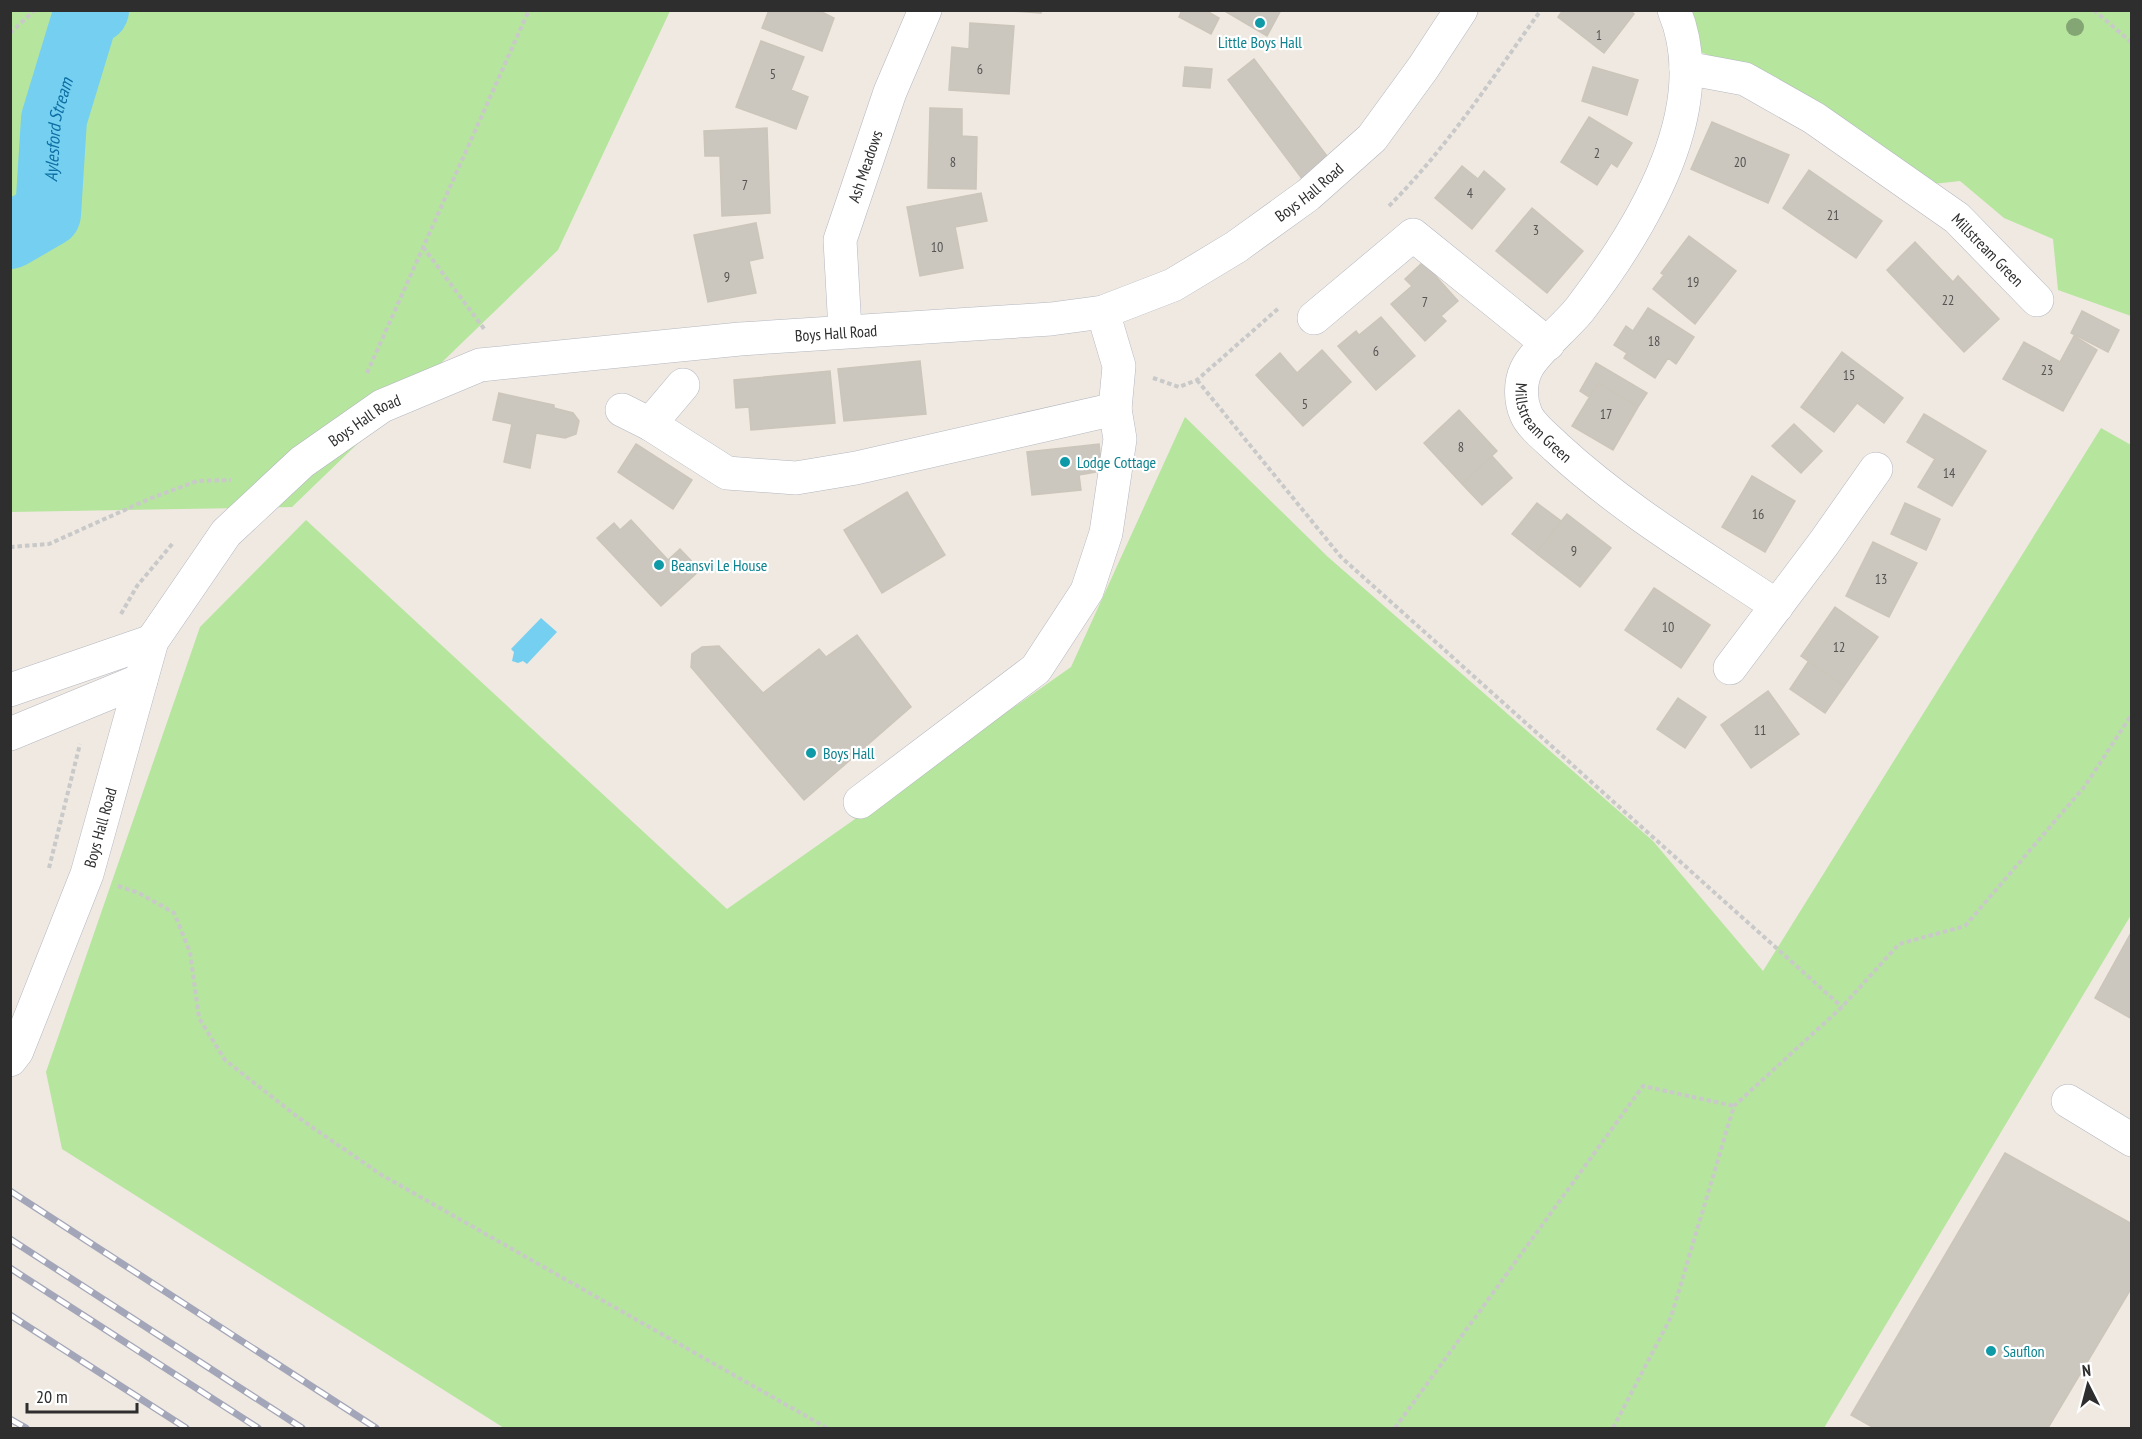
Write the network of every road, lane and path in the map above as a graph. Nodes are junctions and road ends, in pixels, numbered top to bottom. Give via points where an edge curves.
1 (35, 10) edge
2 (529, 10) edge
3 (925, 10) edge
4 (1461, 10) edge
5 (1541, 10) edge
6 (1674, 10) edge
7 (2094, 10) edge
8 (10, 33) edge
9 (2132, 43) edge
10 (1686, 68) junction
11 (1388, 207) dead end
12 (423, 246) junction
13 (2037, 300) dead end
14 (1300, 309) joint
15 (1103, 312) junction
16 (845, 330) junction
17 (490, 337) dead end
18 (1548, 344) junction
19 (1119, 366) junction
20 (366, 376) dead end
21 (1197, 380) junction
22 (683, 385) dead end
23 (1115, 409) junction
24 (1876, 469) dead end
25 (238, 480) dead end
26 (10, 547) edge
27 (1777, 606) junction
28 (152, 641) junction
29 (1730, 668) dead end
30 (141, 680) junction
31 (10, 690) edge
32 (2132, 714) edge
33 (10, 734) edge
34 (860, 802) dead end
35 (87, 874) junction
36 (1842, 1007) junction
37 (14, 1056) edge
38 (2067, 1101) dead end
39 (1734, 1106) junction
40 (2132, 1140) edge
41 (827, 1428) edge
42 (1395, 1428) edge
43 (1613, 1428) edge

1 - 8 path
2 - 12 path
3 - 16 street, Ash Meadows via 890,92 840,240
4 - 15 street, Boys Hall Road via 1372,138 1308,195 1236,247 1173,285
5 - 11 path via 1462,119
6 - 10 street, Millstream Green
7 - 9 path
10 - 13 street, Millstream Green via 1745,79 1814,118 1957,218
10 - 18 street, Millstream Green via 1682,118 1666,165 1636,225 1580,309
12 - 17 path
12 - 20 path
14 - 18 street via 1413,235
14 - 21 path
15 - 16 street, Boys Hall Road via 1051,319
15 - 19 street
16 - 28 street, Boys Hall Road via 480,365 382,406 302,462 226,533
18 - 27 street, Millstream Green via 1526,368 1521,391 1526,415 1594,481
19 - 21 path via 1179,387
19 - 23 street
21 - 36 path via 1341,557
22 - 23 street via 636,417 727,472 796,478
23 - 34 street via 1120,439 1106,532 1087,591 1036,669
24 - 27 street
25 - 26 path via 197,481 49,544
27 - 29 street
28 - 30 street, Boys Hall Road
28 - 31 street
30 - 33 street
30 - 35 street, Boys Hall Road
32 - 36 path via 2085,786 1965,926 1899,944
35 - 37 street, Boys Hall Road
35 - 41 path via 139,893 174,913 189,952 200,1018 225,1060 298,1118 380,1174
36 - 39 path
38 - 40 street
39 - 42 path via 1643,1086
39 - 43 path via 1671,1317

